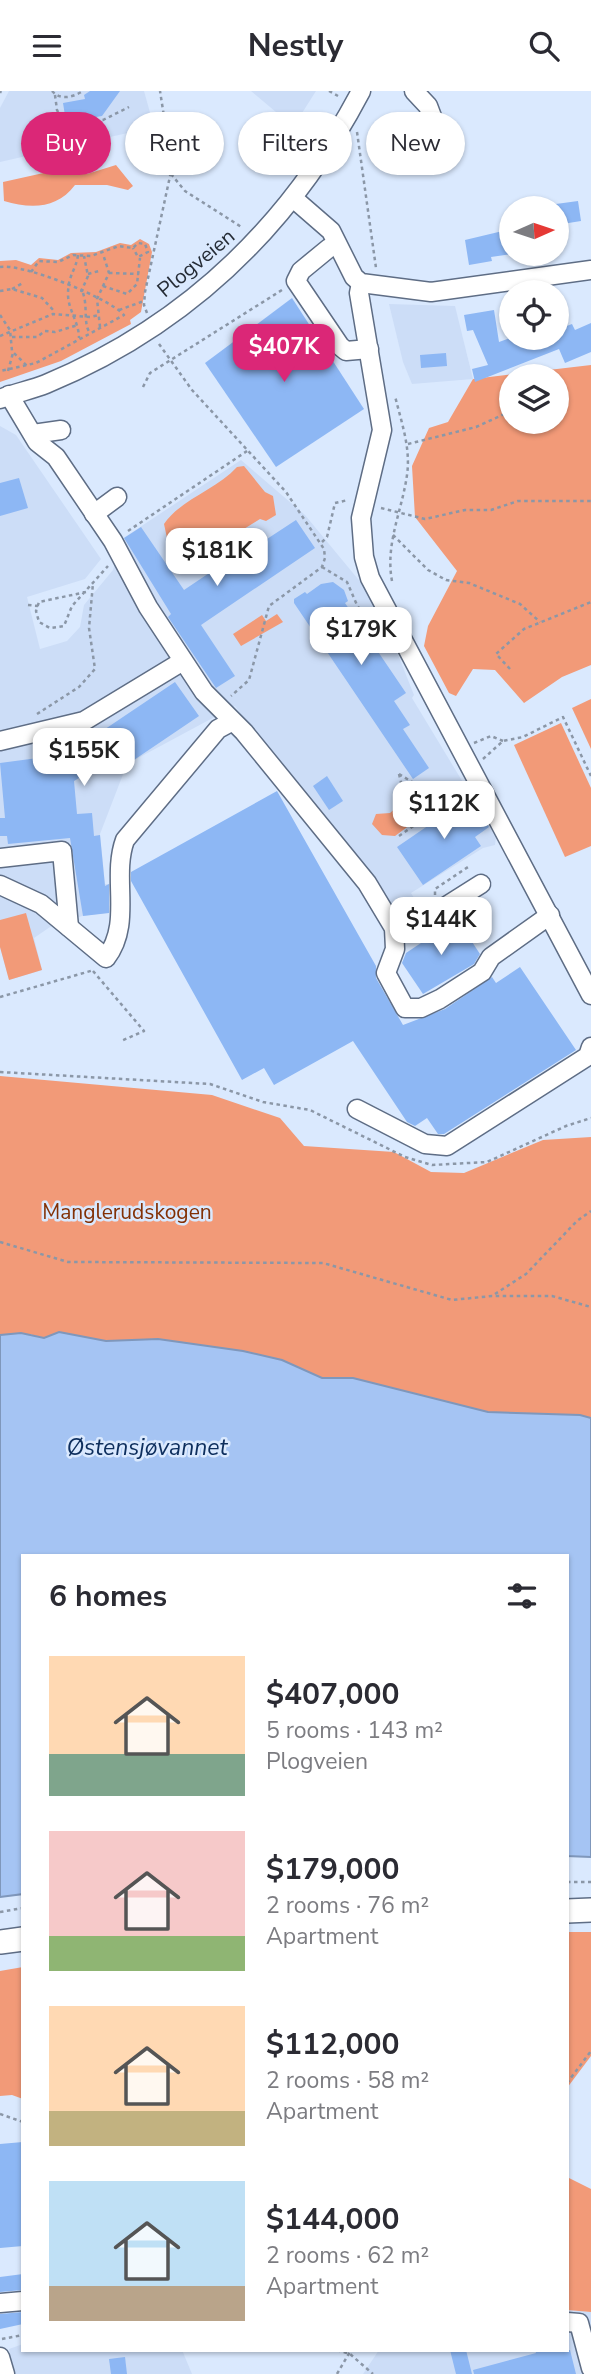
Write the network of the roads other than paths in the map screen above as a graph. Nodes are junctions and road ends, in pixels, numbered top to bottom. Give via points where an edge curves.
1 (361, 91) edge
2 (414, 91) edge
3 (430, 112) edge
4 (293, 198) junction
5 (329, 248) dead end
6 (591, 270) edge
7 (369, 279) junction
8 (369, 349) junction
9 (5, 397) edge
10 (61, 430) dead end
11 (33, 434) junction
12 (117, 497) dead end
13 (94, 514) junction
14 (183, 661) junction
15 (231, 722) junction
16 (0, 741) edge
17 (0, 858) edge
18 (481, 884) dead end
19 (0, 885) edge
20 (550, 915) junction
21 (69, 927) junction
22 (394, 928) junction
23 (591, 995) edge
24 (591, 1047) edge
25 (356, 1109) dead end
26 (591, 1910) edge
27 (569, 1911) edge
28 (21, 1939) edge
29 (0, 1942) edge
30 (21, 2301) edge
31 (0, 2303) edge
32 (579, 2321) edge
33 (0, 2357) edge
34 (591, 2368) edge
35 (5, 2374) edge

1 - 4 street, Plogveien
2 - 3 street
4 - 7 street via 331,231 354,277
4 - 9 street, Plogveien via 250,248 148,332 44,384
5 - 8 street via 301,271 296,281 340,346 346,351
6 - 7 street via 431,292
7 - 8 street via 359,293
8 - 20 street via 382,430 361,518 370,578
9 - 11 street
10 - 11 street
11 - 13 street via 55,457
12 - 13 street
13 - 14 street
14 - 15 street
14 - 16 street via 84,722
15 - 21 street via 218,729 125,840 120,854 118,936 106,958
15 - 22 street via 347,856
17 - 21 street via 62,851
18 - 22 street via 413,927
19 - 21 street via 40,904
20 - 22 street via 491,957 482,972 421,1008 405,1008 386,973 395,949
20 - 23 street
24 - 25 street via 587,1056 447,1146 425,1144
26 - 27 main road
28 - 29 main road
30 - 31 street
32 - 34 street
33 - 35 street

